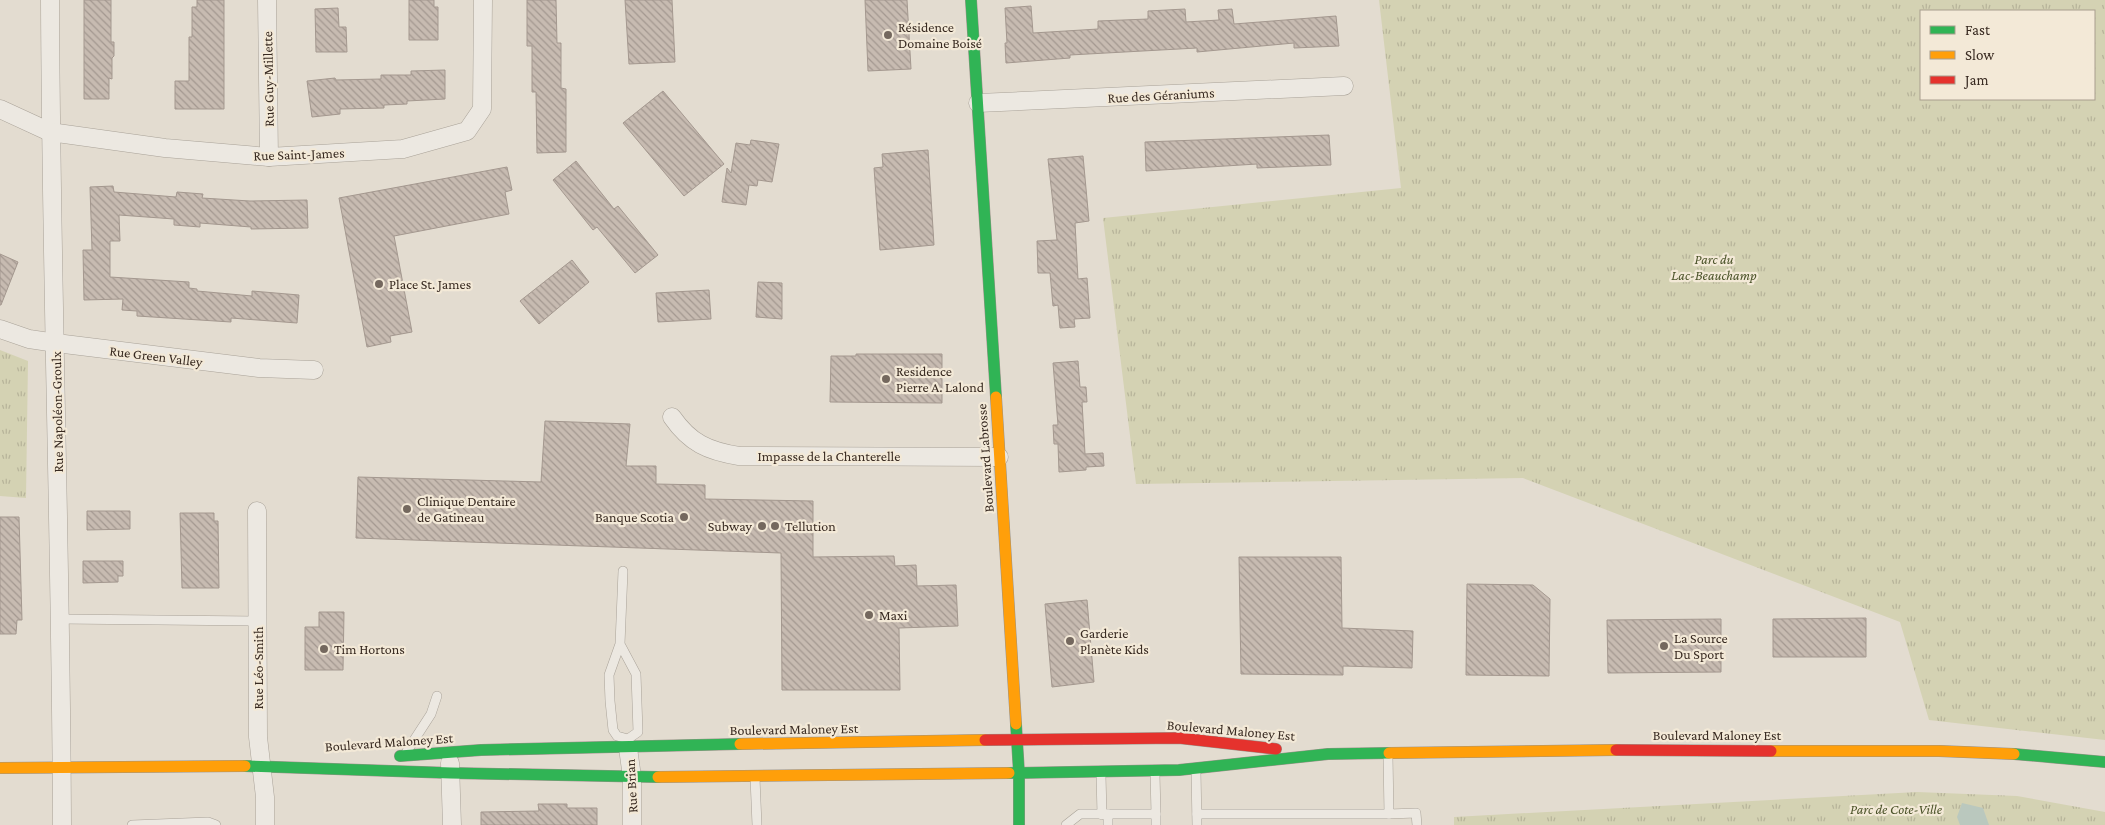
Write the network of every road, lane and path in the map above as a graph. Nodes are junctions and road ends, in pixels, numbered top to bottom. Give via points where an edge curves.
1 (50, 0) edge
2 (267, 0) edge
3 (483, 0) edge
4 (971, 0) edge
5 (1344, 86) dead end
6 (978, 104) junction
7 (0, 109) edge
8 (50, 132) junction
9 (269, 157) junction
10 (0, 328) edge
11 (56, 343) junction
12 (314, 370) dead end
13 (672, 416) dead end
14 (1000, 457) junction
15 (257, 511) dead end
16 (623, 571) dead end
17 (60, 619) junction
18 (257, 621) junction
19 (620, 644) junction
20 (437, 696) dead end
21 (1017, 740) junction
22 (628, 743) junction
23 (450, 753) junction
24 (1388, 753) junction
25 (1328, 754) junction
26 (404, 756) junction
27 (385, 757) dead end
28 (366, 759) dead end
29 (2105, 762) edge
30 (261, 766) junction
31 (61, 767) junction
32 (0, 768) edge
33 (1196, 768) junction
34 (1101, 771) junction
35 (1154, 771) junction
36 (451, 773) junction
37 (1019, 773) junction
38 (755, 776) junction
39 (632, 777) junction
40 (1088, 814) junction
41 (1105, 814) junction
42 (1127, 814) junction
43 (1156, 814) junction
44 (1197, 814) junction
45 (1389, 814) junction
46 (62, 825) edge
47 (132, 825) edge
48 (216, 825) edge
49 (265, 825) edge
50 (452, 825) edge
51 (632, 825) edge
52 (757, 825) edge
53 (1019, 825) edge
54 (1066, 825) edge
55 (1088, 825) edge
56 (1108, 825) edge
57 (1127, 825) edge
58 (1156, 825) edge
59 (1197, 825) edge
60 (1417, 825) edge

1 - 8 street, Rue Napoléon-Groulx
2 - 9 street, Rue Guy-Millette
3 - 9 street, Rue Saint-James via 482,109 467,131 403,149
4 - 6 main road, Boulevard Labrosse
5 - 6 street, Rue des Géraniums
6 - 14 main road, Boulevard Labrosse
7 - 8 street, Rue Saint-James
8 - 9 street, Rue Saint-James via 165,148
8 - 11 street, Rue Napoléon-Groulx
10 - 11 street, Rue Green Valley via 29,339
11 - 12 street, Rue Green Valley via 259,368
11 - 17 street, Rue Napoléon-Groulx
13 - 14 street, Impasse de la Chanterelle via 691,439 718,453 739,456
14 - 21 main road, Boulevard Labrosse
15 - 18 street, Rue Léo-Smith
16 - 19 lane
17 - 18 lane
17 - 31 street, Rue Napoléon-Groulx
18 - 30 street, Rue Léo-Smith
19 - 22 lane via 636,674 638,732
19 - 22 lane via 609,675 610,701 613,730
20 - 26 lane via 431,714
21 - 22 main road, Boulevard Maloney Est
21 - 25 main road, Boulevard Maloney Est via 1180,738
21 - 37 main road, Boulevard Labrosse
22 - 23 main road, Boulevard Maloney Est
22 - 39 street, Rue Brian
23 - 26 main road, Boulevard Maloney Est
23 - 36 street
24 - 25 main road, Boulevard Maloney Est
24 - 29 main road, Boulevard Maloney Est via 1835,750 2024,754
24 - 45 lane
25 - 33 main road, Boulevard Maloney Est
26 - 27 main road, Boulevard Maloney Est
28 - 30 main road, Boulevard Maloney Est
30 - 31 main road, Boulevard Maloney Est
30 - 36 main road, Boulevard Maloney Est
30 - 49 street, Rue Léo-Smith
31 - 32 main road, Boulevard Maloney Est
31 - 46 street, Rue Napoléon-Groulx
33 - 35 main road, Boulevard Maloney Est
33 - 44 lane
34 - 35 main road, Boulevard Maloney Est
34 - 37 main road, Boulevard Maloney Est
34 - 41 lane
35 - 43 lane
36 - 39 main road, Boulevard Maloney Est
36 - 50 street
37 - 38 main road, Boulevard Maloney Est
37 - 53 main road, Boulevard Labrosse
38 - 39 main road, Boulevard Maloney Est
38 - 52 lane
39 - 51 street, Rue Brian
40 - 41 lane
40 - 54 lane via 1080,814
40 - 55 lane
41 - 42 lane
41 - 56 lane
42 - 43 lane
42 - 57 lane
43 - 58 lane
44 - 45 lane
44 - 59 lane
45 - 60 lane via 1416,813
47 - 48 lane via 208,822

